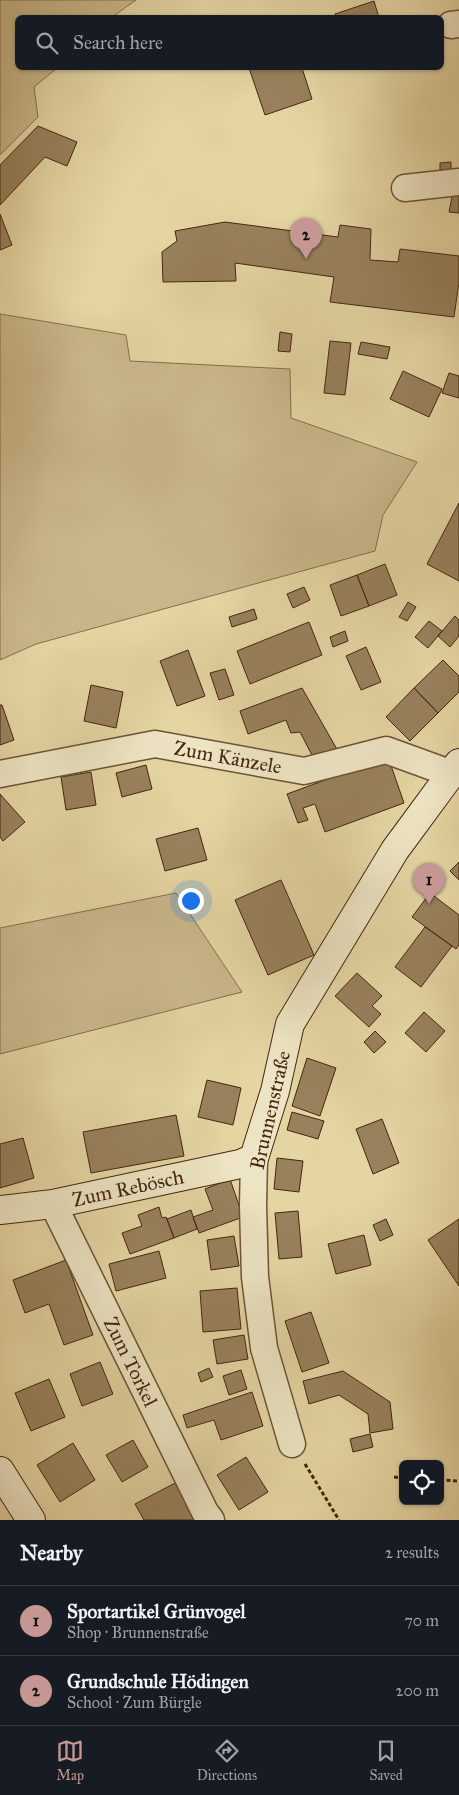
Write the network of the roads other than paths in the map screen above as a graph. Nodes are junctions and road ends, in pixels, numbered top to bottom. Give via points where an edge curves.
1 (459, 182) edge
2 (405, 188) dead end
3 (455, 769) edge
4 (0, 774) edge
5 (254, 1158) junction
6 (53, 1204) junction
7 (0, 1210) edge
8 (292, 1444) road end
9 (0, 1471) edge
10 (31, 1520) edge
11 (210, 1520) edge

1 - 2 street
3 - 4 street, Zum Känzele via 386,750 304,771 155,744
3 - 5 street, Brunnenstraße via 395,850 290,1024 275,1091
5 - 6 street, Zum Rebösch via 240,1164
5 - 8 street, Brunnenstraße via 255,1276 264,1348
6 - 7 street, Zum Rebösch
6 - 11 street, Zum Torkel
9 - 10 street

